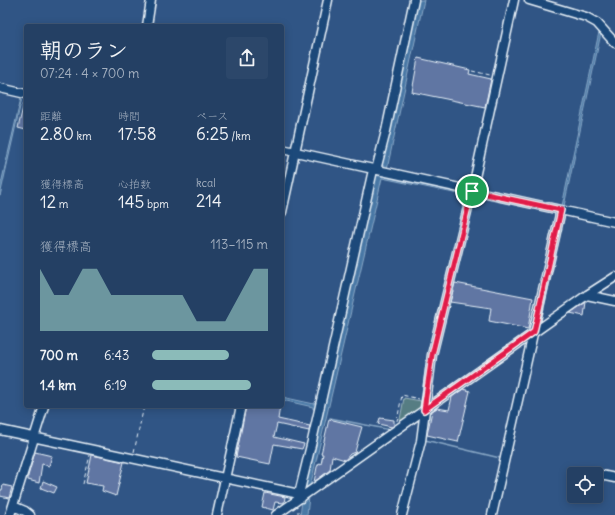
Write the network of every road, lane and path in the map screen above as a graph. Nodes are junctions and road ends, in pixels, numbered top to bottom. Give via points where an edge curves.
1 (151, 0) edge
2 (328, 0) edge
3 (414, 0) edge
4 (514, 0) edge
5 (529, 0) edge
6 (147, 24) edge
7 (615, 43) edge
8 (472, 71) dead end
9 (497, 77) junction
10 (0, 88) edge
11 (24, 94) edge
12 (284, 149) edge
13 (295, 152) junction
14 (375, 170) junction
15 (472, 191) junction
16 (284, 203) edge
17 (561, 210) junction
18 (615, 222) edge
19 (615, 277) edge
20 (586, 295) junction
21 (615, 301) edge
22 (534, 332) junction
23 (426, 400) junction
24 (43, 408) edge
25 (144, 408) edge
26 (241, 408) edge
27 (424, 410) junction
28 (0, 430) edge
29 (396, 430) junction
30 (35, 437) junction
31 (92, 450) junction
32 (133, 458) junction
33 (603, 475) edge
34 (615, 478) edge
35 (225, 479) junction
36 (84, 484) dead end
37 (300, 496) junction
38 (13, 506) junction
39 (10, 515) edge
40 (30, 515) edge
41 (217, 515) edge
42 (276, 515) edge
43 (402, 515) edge
44 (492, 515) edge

1 - 6 street
2 - 13 street
3 - 14 street via 386,131
4 - 9 street
5 - 7 street via 586,17 597,23
8 - 9 path
9 - 15 street
10 - 11 street
12 - 13 street
13 - 14 street
13 - 16 street
14 - 15 street
14 - 37 street
15 - 17 street
15 - 23 street via 432,355
17 - 18 street
17 - 22 street
19 - 20 street
20 - 21 street
20 - 22 street
22 - 27 street
22 - 44 street
23 - 27 street
23 - 29 path via 402,396
24 - 30 street
25 - 32 path
26 - 35 street
27 - 29 street
27 - 43 street via 420,442
28 - 30 street
29 - 37 street
30 - 31 street
30 - 38 street
31 - 32 street
31 - 36 path
32 - 35 street
33 - 34 street
35 - 37 street
35 - 41 street
37 - 42 street
38 - 39 street
38 - 40 street

